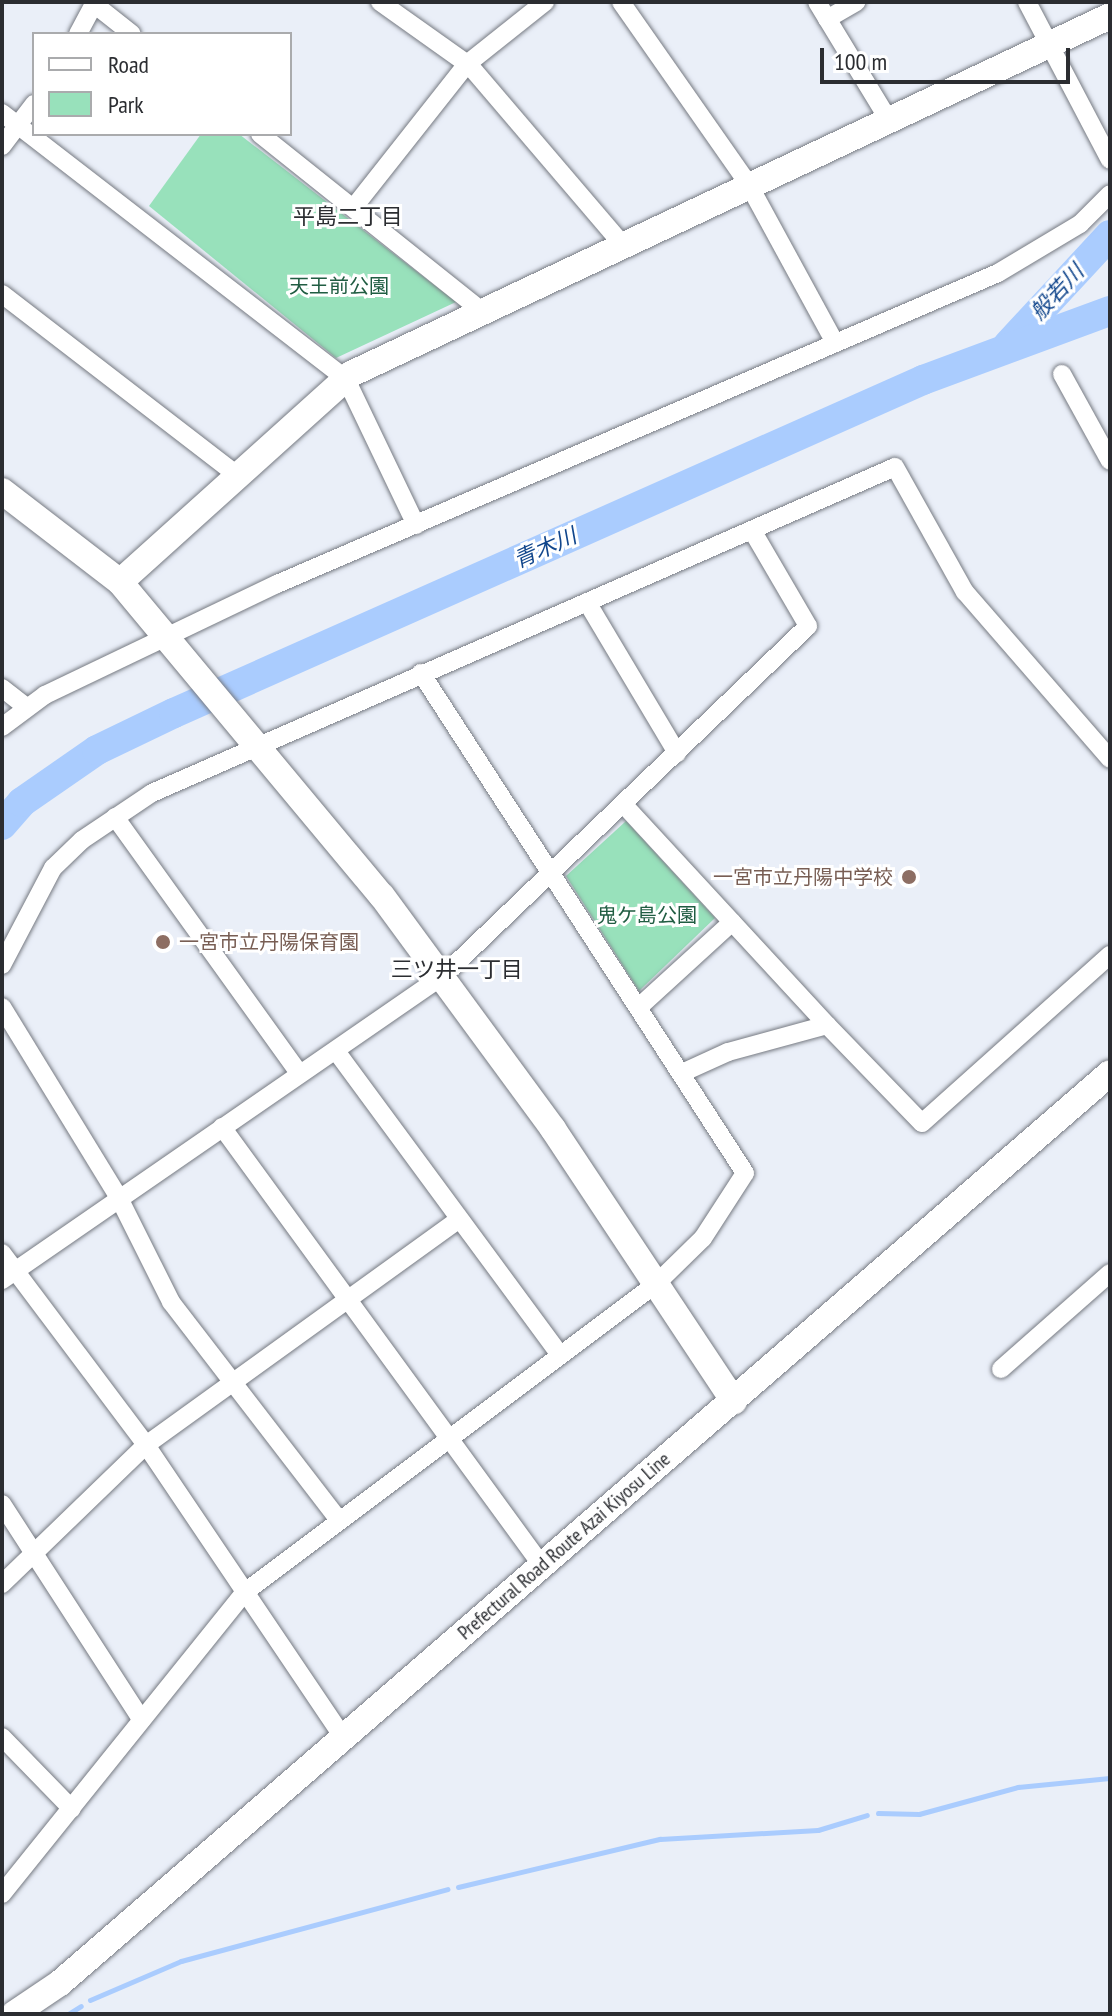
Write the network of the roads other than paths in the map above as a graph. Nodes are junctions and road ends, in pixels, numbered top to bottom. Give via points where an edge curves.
1 (380, 2) edge
2 (545, 2) edge
3 (621, 2) edge
4 (817, 2) edge
5 (857, 2) edge
6 (1027, 2) edge
7 (95, 3) edge
8 (1110, 16) edge
9 (827, 19) junction
10 (79, 32) edge
11 (130, 32) edge
12 (1049, 44) junction
13 (467, 64) junction
14 (32, 107) edge
15 (2, 113) edge
16 (888, 119) junction
17 (18, 126) junction
18 (263, 136) edge
19 (2, 146) edge
20 (1110, 160) edge
21 (749, 185) junction
22 (1110, 194) edge
23 (354, 207) junction
24 (623, 245) junction
25 (2, 294) edge
26 (483, 312) junction
27 (835, 343) junction
28 (1062, 374) dead end
29 (346, 379) junction
30 (1110, 461) edge
31 (238, 476) junction
32 (2, 491) edge
33 (416, 525) junction
34 (752, 530) junction
35 (120, 582) junction
36 (587, 602) junction
37 (172, 644) junction
38 (421, 673) junction
39 (2, 688) edge
40 (26, 707) junction
41 (2, 727) edge
42 (250, 738) junction
43 (677, 753) junction
44 (1110, 759) edge
45 (625, 806) junction
46 (115, 817) junction
47 (552, 874) junction
48 (732, 922) junction
49 (1110, 955) edge
50 (2, 965) edge
51 (444, 975) junction
52 (2, 1007) edge
53 (639, 1007) junction
54 (827, 1025) junction
55 (336, 1051) junction
56 (299, 1073) junction
57 (682, 1073) junction
58 (1107, 1083) edge
59 (222, 1127) junction
60 (119, 1198) junction
61 (459, 1219) junction
62 (2, 1253) edge
63 (1110, 1273) edge
64 (9, 1276) edge
65 (657, 1283) junction
66 (352, 1299) junction
67 (559, 1353) junction
68 (1001, 1369) dead end
69 (236, 1382) junction
70 (734, 1401) junction
71 (450, 1434) junction
72 (146, 1445) junction
73 (2, 1504) edge
74 (338, 1519) junction
75 (35, 1554) junction
76 (540, 1563) junction
77 (2, 1584) edge
78 (245, 1592) junction
79 (142, 1720) junction
80 (2, 1737) edge
81 (344, 1739) junction
82 (72, 1809) junction
83 (2, 1894) edge
84 (14, 2014) edge

1 - 13 street
2 - 13 street
3 - 21 street
4 - 9 street
5 - 9 street
6 - 12 street
7 - 10 street
7 - 11 street
8 - 12 street
9 - 16 street
12 - 16 street
12 - 20 street
13 - 23 street
13 - 24 street
14 - 17 street
15 - 17 street
16 - 21 street
17 - 19 street
17 - 29 street
18 - 23 street
21 - 24 street
21 - 27 street
22 - 27 street via 1080,224 998,273
23 - 26 street
24 - 26 street
25 - 31 street
26 - 29 street
27 - 33 street
28 - 30 street
29 - 31 street
29 - 33 street
31 - 35 street
32 - 35 street
33 - 37 street
34 - 36 street
34 - 43 street via 808,626
34 - 44 street via 895,467 965,592
35 - 37 street
36 - 38 street
36 - 43 street
37 - 40 street
37 - 42 street
38 - 42 street
38 - 47 street
39 - 40 street
40 - 41 street
42 - 46 street
42 - 51 street
43 - 45 street
45 - 47 street
45 - 48 street
46 - 50 street via 53,868
46 - 56 street
47 - 51 street
47 - 53 street
48 - 53 street
48 - 54 street
49 - 54 street via 922,1123
51 - 55 street
51 - 65 street
52 - 60 street
53 - 57 street
54 - 57 street via 728,1052
55 - 56 street
55 - 61 street
56 - 59 street
57 - 65 street via 745,1173 703,1238
58 - 70 street, Prefectural Road Route Azai Kiyosu Line
59 - 60 street
59 - 66 street
60 - 64 street
60 - 69 street via 171,1302
61 - 66 street
61 - 67 street
62 - 64 street
63 - 68 street
64 - 72 street
65 - 67 street
65 - 70 street
66 - 69 street
66 - 71 street
67 - 71 street
69 - 72 street
69 - 74 street
70 - 76 street, Prefectural Road Route Azai Kiyosu Line
71 - 74 street
71 - 76 street
72 - 75 street
72 - 78 street
73 - 75 street
74 - 78 street
75 - 77 street
75 - 79 street
76 - 81 street, Prefectural Road Route Azai Kiyosu Line
78 - 79 street
78 - 81 street
79 - 82 street
80 - 82 street
81 - 84 street, Prefectural Road Route Azai Kiyosu Line via 60,1983
82 - 83 street

